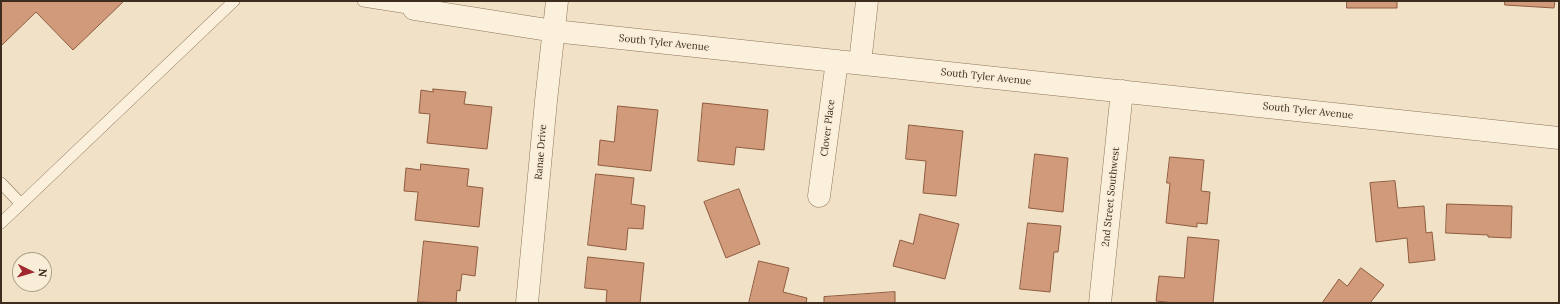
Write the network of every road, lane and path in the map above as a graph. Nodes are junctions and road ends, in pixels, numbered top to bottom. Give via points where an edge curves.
1 (234, 1) edge
2 (363, 1) edge
3 (557, 1) edge
4 (867, 1) edge
5 (414, 10) joint
6 (554, 31) junction
7 (837, 61) junction
8 (860, 63) junction
9 (1122, 91) junction
10 (1559, 138) edge
11 (1, 183) edge
12 (819, 196) dead end
13 (21, 204) junction
14 (1, 223) edge
15 (527, 303) edge
16 (1100, 303) edge

1 - 13 lane
2 - 5 lane
3 - 6 street, Ranae Drive
4 - 8 street
5 - 6 street, South Tyler Avenue
6 - 7 street, South Tyler Avenue
6 - 15 street, Ranae Drive
7 - 8 street, South Tyler Avenue
7 - 12 street, Clover Place
8 - 9 street, South Tyler Avenue
9 - 10 street, South Tyler Avenue
9 - 16 street, 2nd Street Southwest
11 - 13 lane
13 - 14 lane

